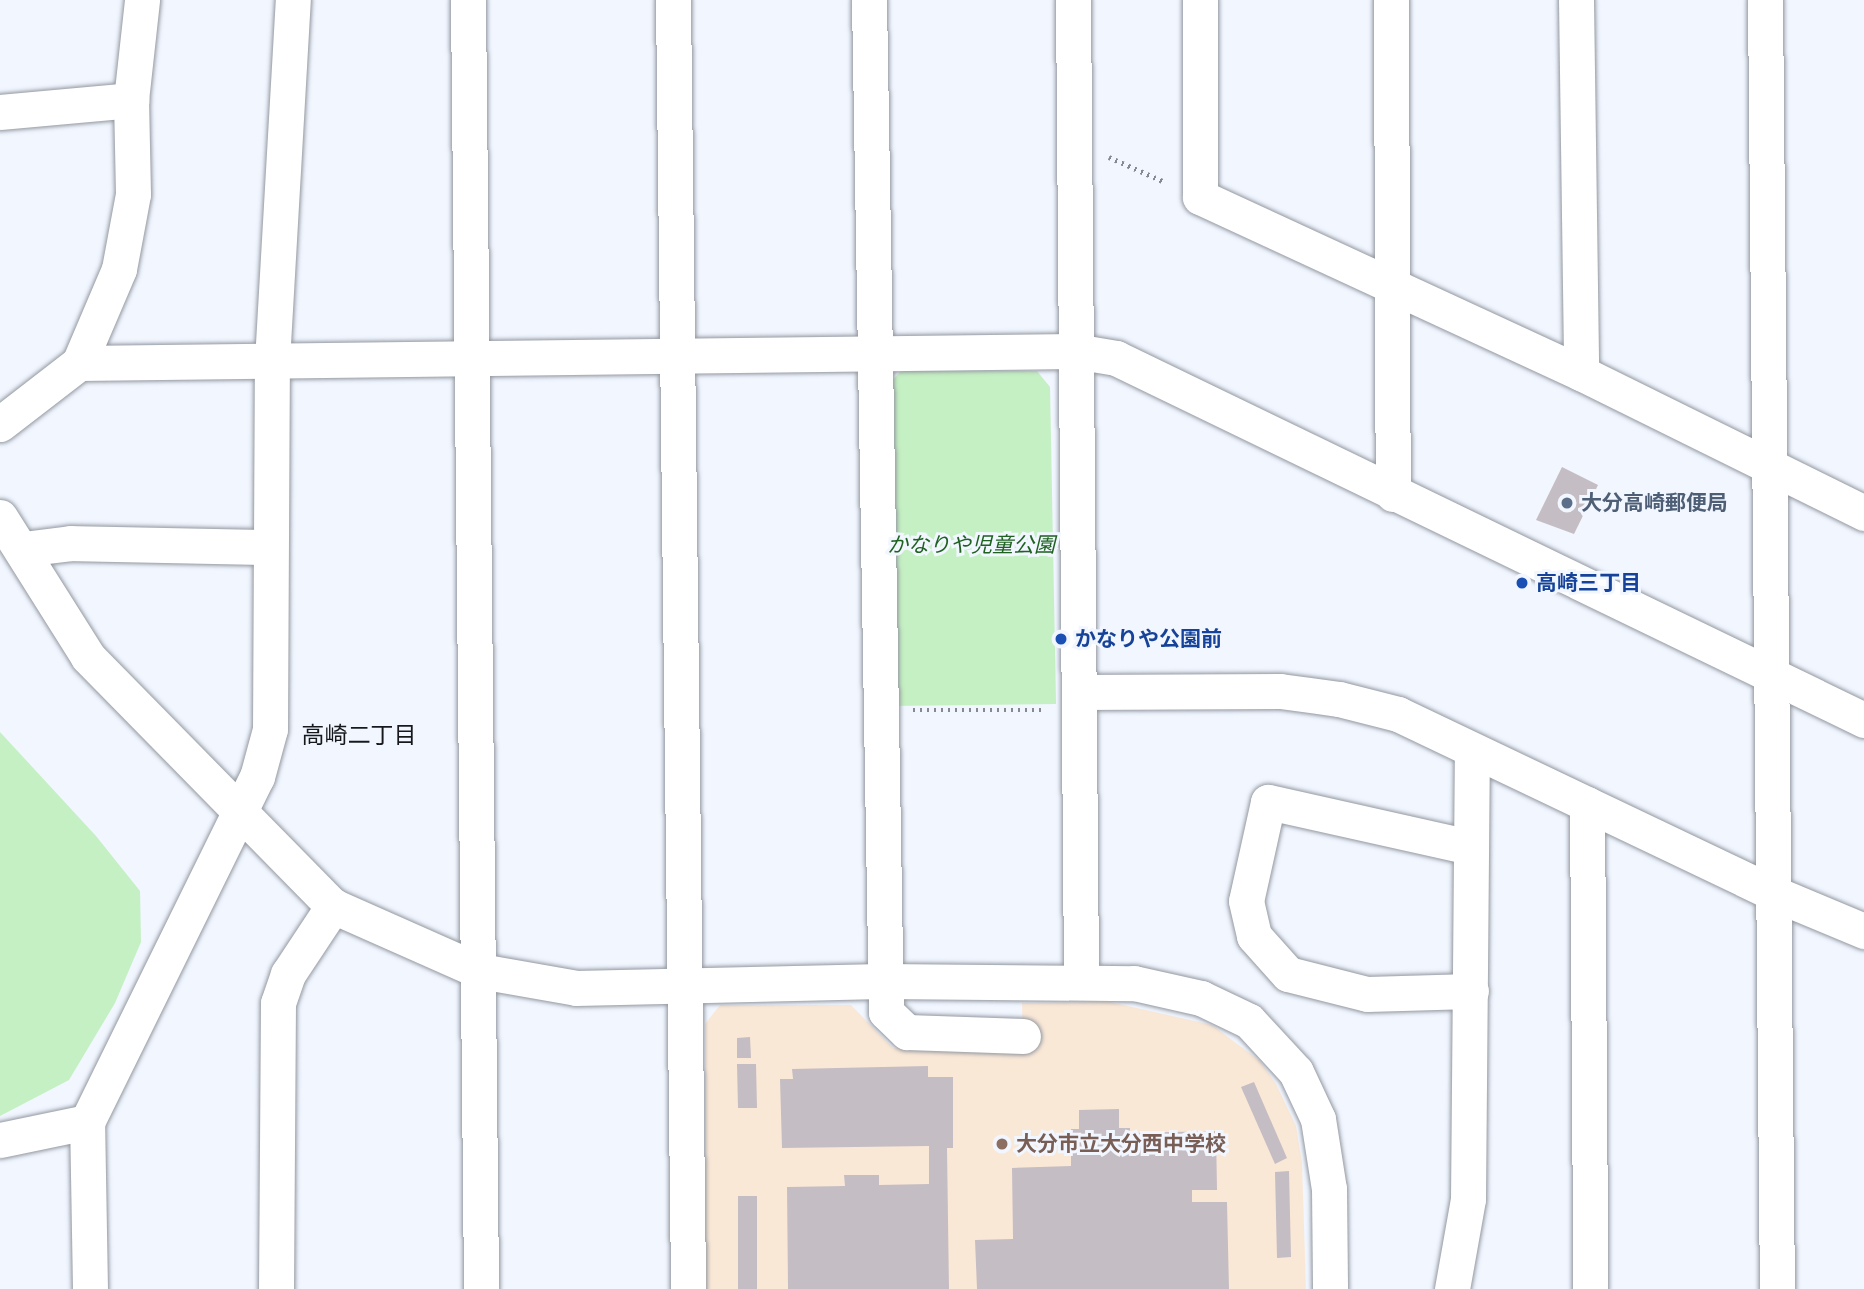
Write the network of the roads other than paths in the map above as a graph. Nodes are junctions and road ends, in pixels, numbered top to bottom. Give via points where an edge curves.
1 (142, 0) edge
2 (293, 0) edge
3 (468, 0) edge
4 (673, 0) edge
5 (869, 0) edge
6 (1073, 0) edge
7 (1200, 0) edge
8 (1391, 0) edge
9 (1576, 0) edge
10 (1765, 0) edge
11 (131, 100) junction
12 (0, 112) edge
13 (1393, 286) junction
14 (1075, 351) junction
15 (876, 354) junction
16 (677, 356) junction
17 (472, 359) junction
18 (272, 361) junction
19 (79, 363) junction
20 (1581, 373) junction
21 (0, 424) edge
22 (1770, 468) junction
23 (1393, 494) junction
24 (1864, 513) edge
25 (0, 517) edge
26 (270, 547) junction
27 (23, 549) junction
28 (1772, 678) junction
29 (1068, 701) junction
30 (1864, 720) edge
31 (1472, 750) junction
32 (1587, 804) junction
33 (239, 812) junction
34 (1471, 847) junction
35 (1773, 893) junction
36 (332, 906) junction
37 (1864, 931) edge
38 (480, 971) junction
39 (882, 981) junction
40 (1081, 981) junction
41 (684, 986) junction
42 (1471, 990) junction
43 (1023, 1036) dead end
44 (88, 1122) junction
45 (0, 1140) edge
46 (90, 1289) edge
47 (276, 1289) edge
48 (481, 1289) edge
49 (688, 1289) edge
50 (1330, 1289) edge
51 (1452, 1289) edge
52 (1590, 1289) edge
53 (1777, 1289) edge

1 - 11 street
2 - 18 street
3 - 17 street
4 - 16 street
5 - 15 street
6 - 14 street
7 - 13 street via 1200,197
8 - 13 street
9 - 20 street
10 - 22 street
11 - 12 street
11 - 19 street via 133,194 119,269
13 - 20 street
13 - 23 street
14 - 15 street
14 - 23 street via 1116,358
14 - 29 street
15 - 16 street
15 - 39 street
16 - 17 street
16 - 41 street
17 - 18 street
17 - 38 street
18 - 19 street
18 - 26 street
19 - 21 street
20 - 22 street
22 - 24 street
22 - 28 street
23 - 28 street
25 - 27 street
26 - 27 street via 71,543
26 - 33 street via 270,729 257,777
27 - 33 street via 88,657
28 - 30 street
28 - 35 street
29 - 31 street via 1312,694 1398,714
29 - 40 street
31 - 32 street
31 - 34 street
32 - 35 street
32 - 52 street
33 - 36 street
33 - 44 street
34 - 42 street
34 - 42 street via 1268,802 1246,901 1254,936 1288,974 1367,994
35 - 37 street
35 - 53 street
36 - 38 street
36 - 47 street via 288,974 278,1003
38 - 41 street via 576,988
38 - 48 street
39 - 40 street
39 - 41 street
39 - 43 street via 886,1012 907,1032
40 - 50 street via 1134,983 1201,998 1249,1021 1284,1057 1307,1090 1324,1150
41 - 49 street
42 - 51 street via 1468,1199
44 - 45 street
44 - 46 street

